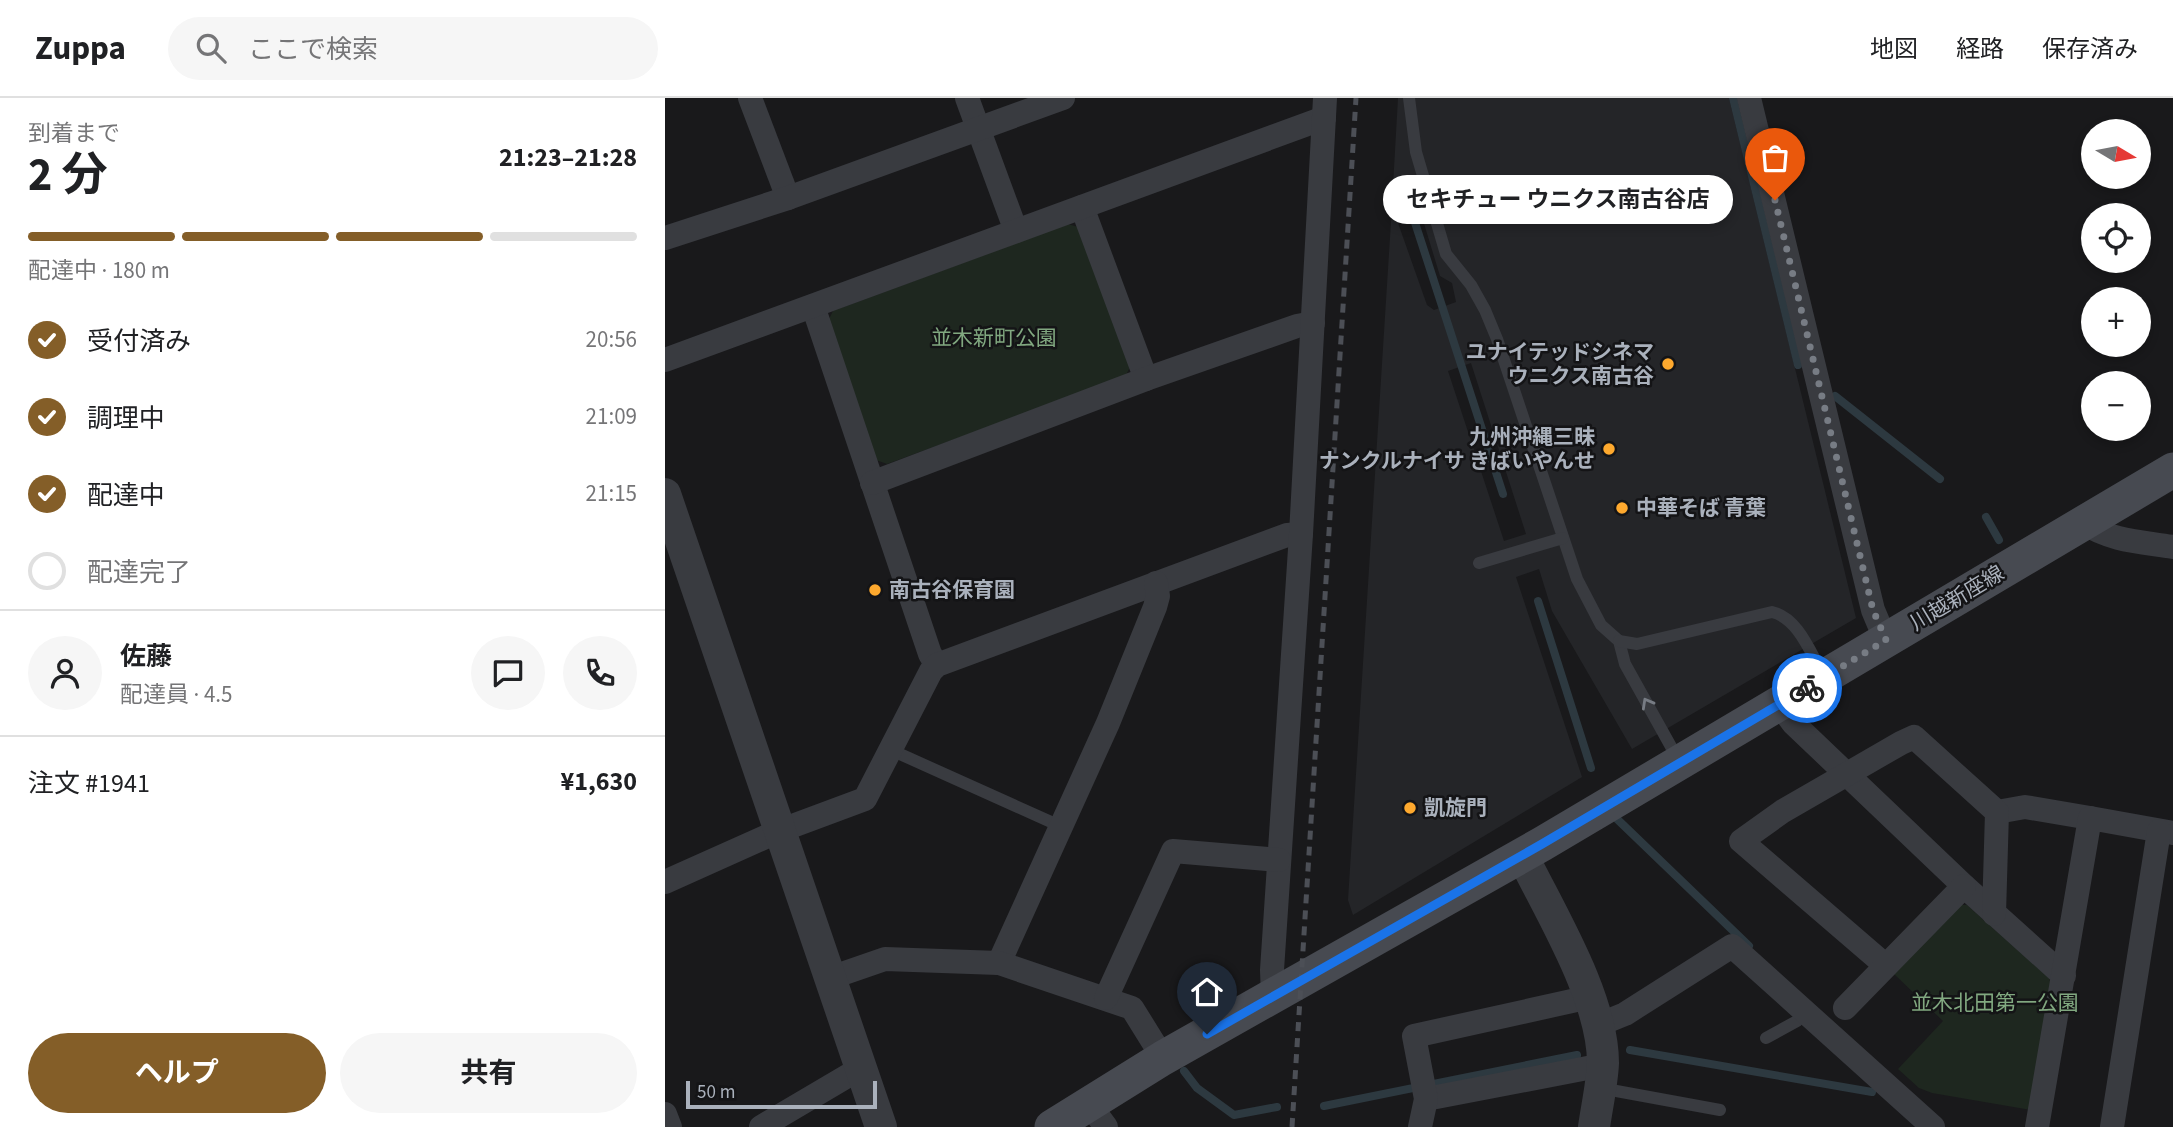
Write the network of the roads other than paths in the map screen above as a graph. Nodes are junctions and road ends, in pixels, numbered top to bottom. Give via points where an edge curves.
1 (750, 98) edge
2 (967, 98) edge
3 (1063, 98) edge
4 (1409, 98) edge
5 (1749, 98) edge
6 (1325, 108) edge
7 (979, 130) junction
8 (788, 198) junction
9 (1082, 207) junction
10 (1016, 231) junction
11 (665, 238) edge
12 (813, 306) junction
13 (1313, 323) junction
14 (665, 360) edge
15 (1146, 379) junction
16 (2173, 470) edge
17 (873, 483) junction
18 (665, 494) edge
19 (2084, 523) junction
20 (1301, 534) junction
21 (1563, 538) junction
22 (2173, 547) edge
23 (1479, 563) dead end
24 (1156, 583) junction
25 (1886, 640) junction
26 (1619, 641) junction
27 (937, 665) junction
28 (1825, 677) junction
29 (1779, 704) junction
30 (891, 750) junction
31 (1679, 762) junction
32 (1848, 774) junction
33 (1997, 812) junction
34 (2090, 818) junction
35 (1060, 826) junction
36 (779, 831) junction
37 (2166, 832) edge
38 (1522, 855) junction
39 (1279, 860) junction
40 (665, 882) edge
41 (1963, 887) junction
42 (1994, 914) junction
43 (999, 963) junction
44 (1885, 965) junction
45 (2064, 976) junction
46 (830, 978) junction
47 (1273, 997) junction
48 (1106, 998) junction
49 (1845, 1008) dead end
50 (1594, 1011) junction
51 (1805, 1012) junction
52 (1766, 1038) dead end
53 (1163, 1058) junction
54 (861, 1068) junction
55 (1601, 1077) junction
56 (1426, 1099) junction
57 (1720, 1110) dead end
58 (1098, 1116) edge
59 (761, 1127) edge
60 (881, 1127) edge
61 (1052, 1127) edge
62 (1420, 1127) edge
63 (1594, 1127) edge
64 (1933, 1127) edge
65 (2037, 1127) edge
66 (2112, 1127) edge

1 - 8 street
2 - 7 street
3 - 7 street
4 - 21 lane via 1416,152 1446,254 1471,285 1497,339
5 - 25 street via 1873,610
6 - 9 street
6 - 13 street
7 - 8 street
7 - 10 street
8 - 11 street
9 - 10 street
9 - 15 street
10 - 12 street
12 - 14 street
12 - 17 street
13 - 15 street
13 - 20 street
15 - 17 street
16 - 19 main road, 川越新座線
17 - 27 street
18 - 36 street
19 - 22 street via 2115,537
19 - 25 main road, 川越新座線
20 - 24 street via 1287,535
20 - 39 street
21 - 23 lane
21 - 26 lane via 1588,604 1601,625
24 - 27 street
24 - 35 street via 1155,607
25 - 28 main road, 川越新座線
26 - 28 lane via 1637,644 1772,612 1793,624
31 -> 26 lane via 1625,664
27 - 30 street
28 - 29 main road, 川越新座線
29 - 31 main road, 川越新座線
29 - 32 street
30 - 35 lane
30 - 36 street via 865,799
31 - 38 main road, 川越新座線
32 - 33 street via 1914,737
32 - 41 street
32 - 44 street via 1741,841
33 - 34 street via 2025,807
33 - 42 street
34 - 37 street
34 - 45 street
35 - 43 street
36 - 40 street
36 - 46 street
37 - 66 street
38 - 47 main road, 川越新座線
38 - 50 street
39 - 47 street
39 - 48 street via 1173,851
41 - 42 street
41 - 44 street
42 - 45 street
43 - 46 street via 885,959
43 - 48 street
44 - 49 street
45 - 65 street
46 - 54 street
47 - 53 main road, 川越新座線
48 - 53 street via 1132,1008
50 - 51 street via 1625,1014 1732,946
50 - 55 street
50 - 56 street via 1414,1036
51 - 52 lane
51 - 64 street
53 - 58 main road, 川越新座線
54 - 59 street
54 - 60 street
55 - 56 street
55 - 57 lane
55 - 63 street
56 - 62 street
58 - 61 main road, 川越新座線

